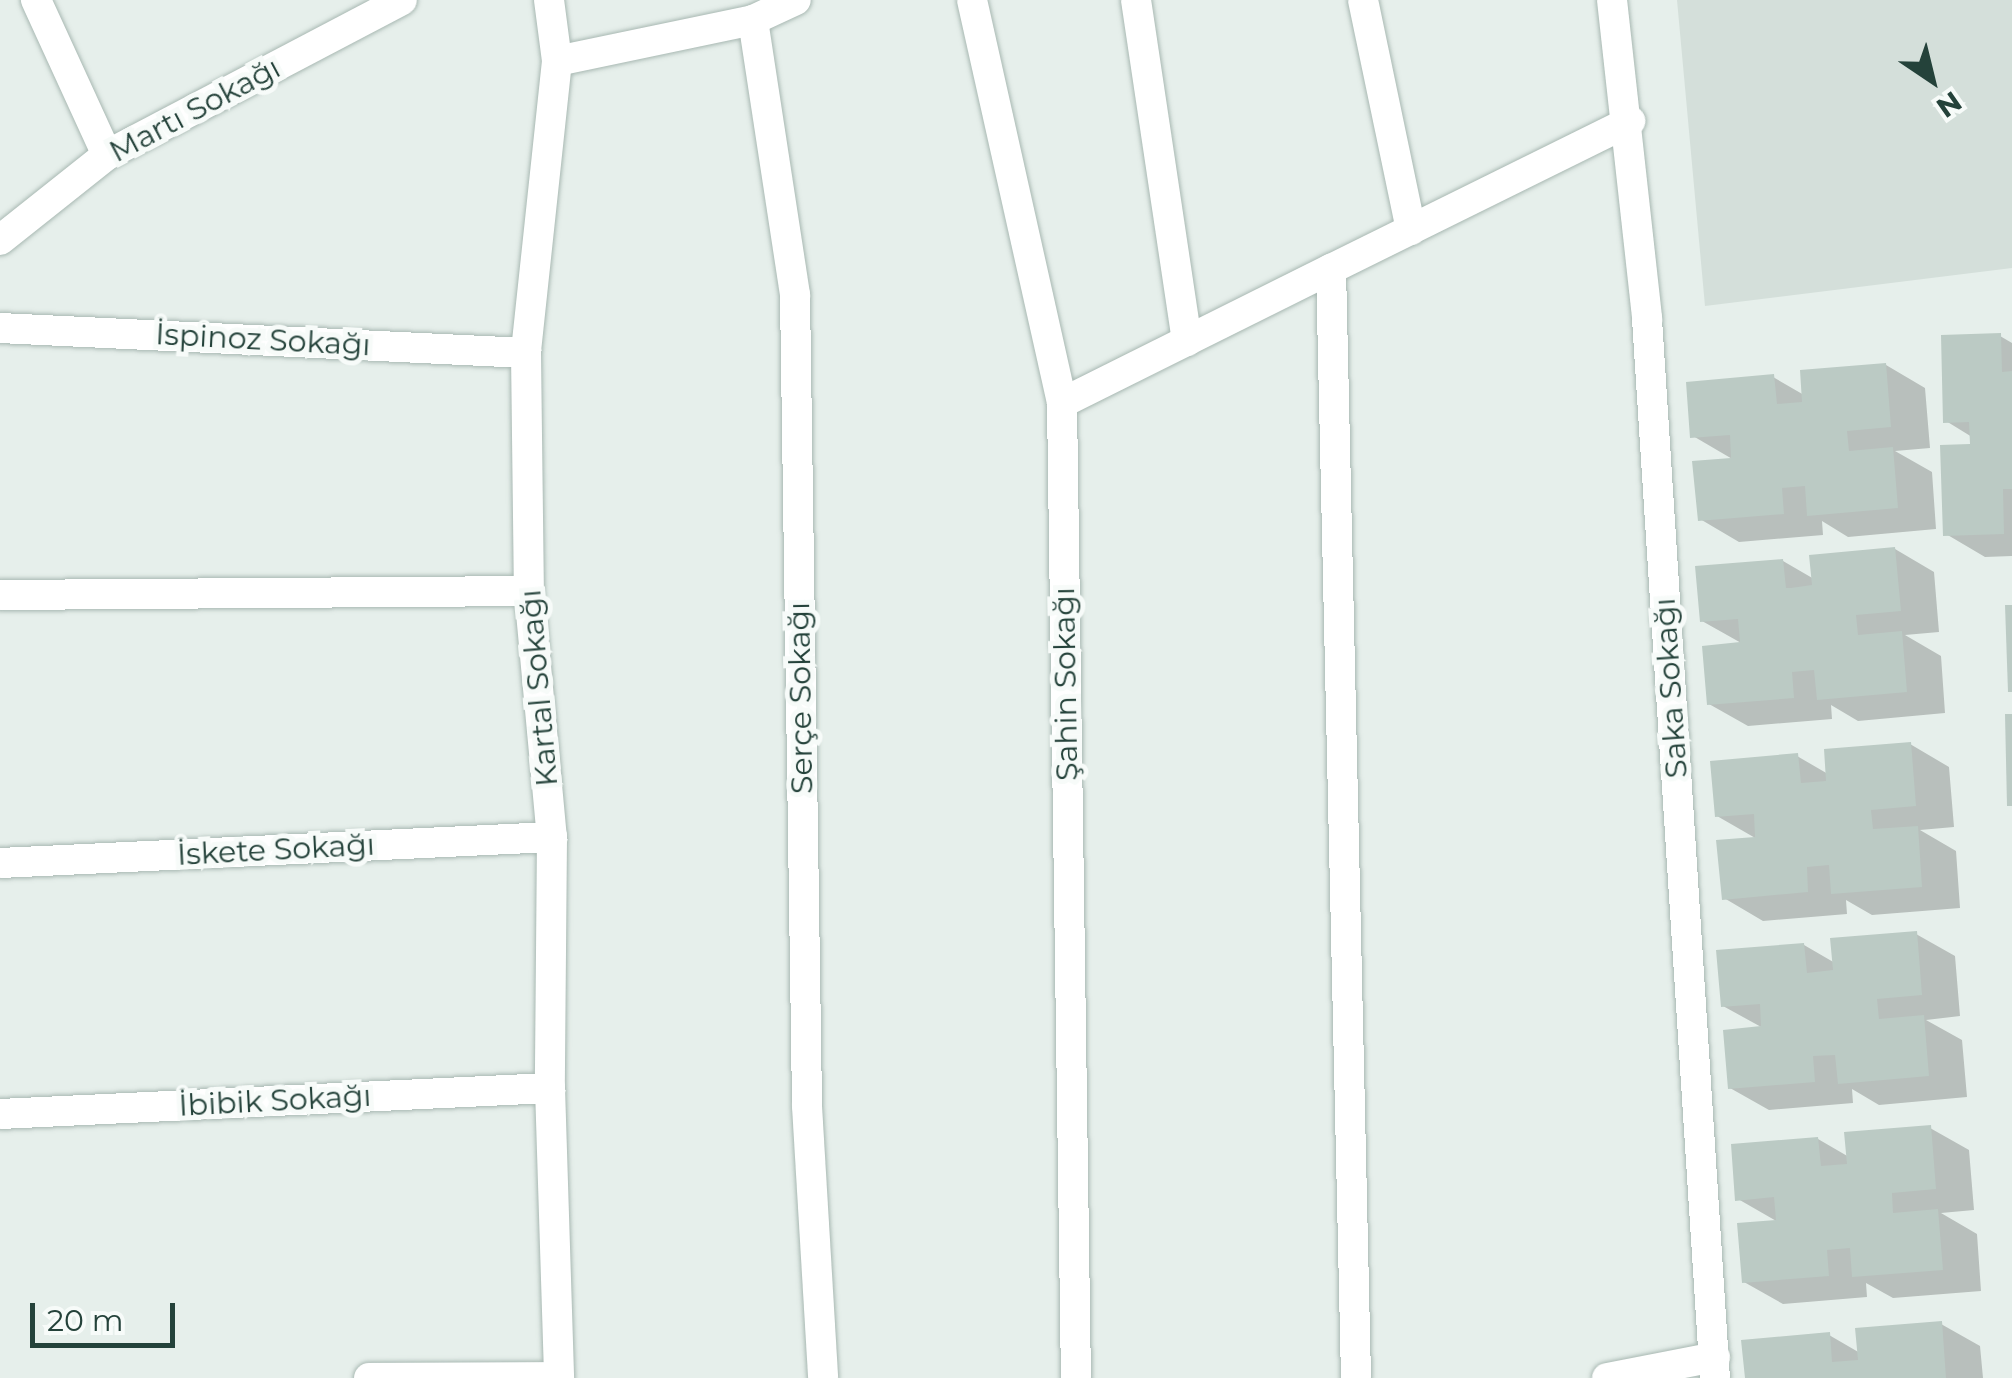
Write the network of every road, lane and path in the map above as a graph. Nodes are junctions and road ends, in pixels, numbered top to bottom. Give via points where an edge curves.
1 (36, 0) edge
2 (402, 0) edge
3 (549, 0) edge
4 (796, 0) edge
5 (972, 0) edge
6 (1136, 0) edge
7 (1364, 0) edge
8 (1612, 0) edge
9 (753, 20) junction
10 (557, 61) junction
11 (1630, 121) junction
12 (107, 155) junction
13 (1411, 230) junction
14 (0, 240) edge
15 (1331, 269) junction
16 (0, 328) edge
17 (1187, 341) junction
18 (526, 353) junction
19 (1062, 403) junction
20 (529, 592) junction
21 (0, 595) edge
22 (552, 837) junction
23 (0, 863) edge
24 (550, 1088) junction
25 (0, 1114) edge
26 (1715, 1367) edge
27 (559, 1377) edge
28 (369, 1378) edge
29 (823, 1378) edge
30 (1076, 1378) edge
31 (1356, 1378) edge
32 (1608, 1378) edge

1 - 12 street
2 - 12 street, Martı Sokağı
3 - 10 street, Kartal Sokağı
4 - 9 street
5 - 19 street, Şahin Sokağı
6 - 17 street
7 - 13 street
8 - 11 street, Saka Sokağı
9 - 10 street
9 - 29 street, Serçe Sokağı via 795,295 807,1106
10 - 18 street, Kartal Sokağı
11 - 13 street
11 - 26 street, Saka Sokağı
12 - 14 street, Martı Sokağı
13 - 15 street
15 - 17 street
15 - 31 street
16 - 18 street, İspinoz Sokağı
17 - 19 street
18 - 20 street, Kartal Sokağı
19 - 30 street, Şahin Sokağı
20 - 21 street
20 - 22 street, Kartal Sokağı
22 - 23 street, İskete Sokağı
22 - 24 street, Kartal Sokağı
24 - 25 street, İbibik Sokağı
24 - 27 street, Kartal Sokağı
26 - 32 street
27 - 28 street

